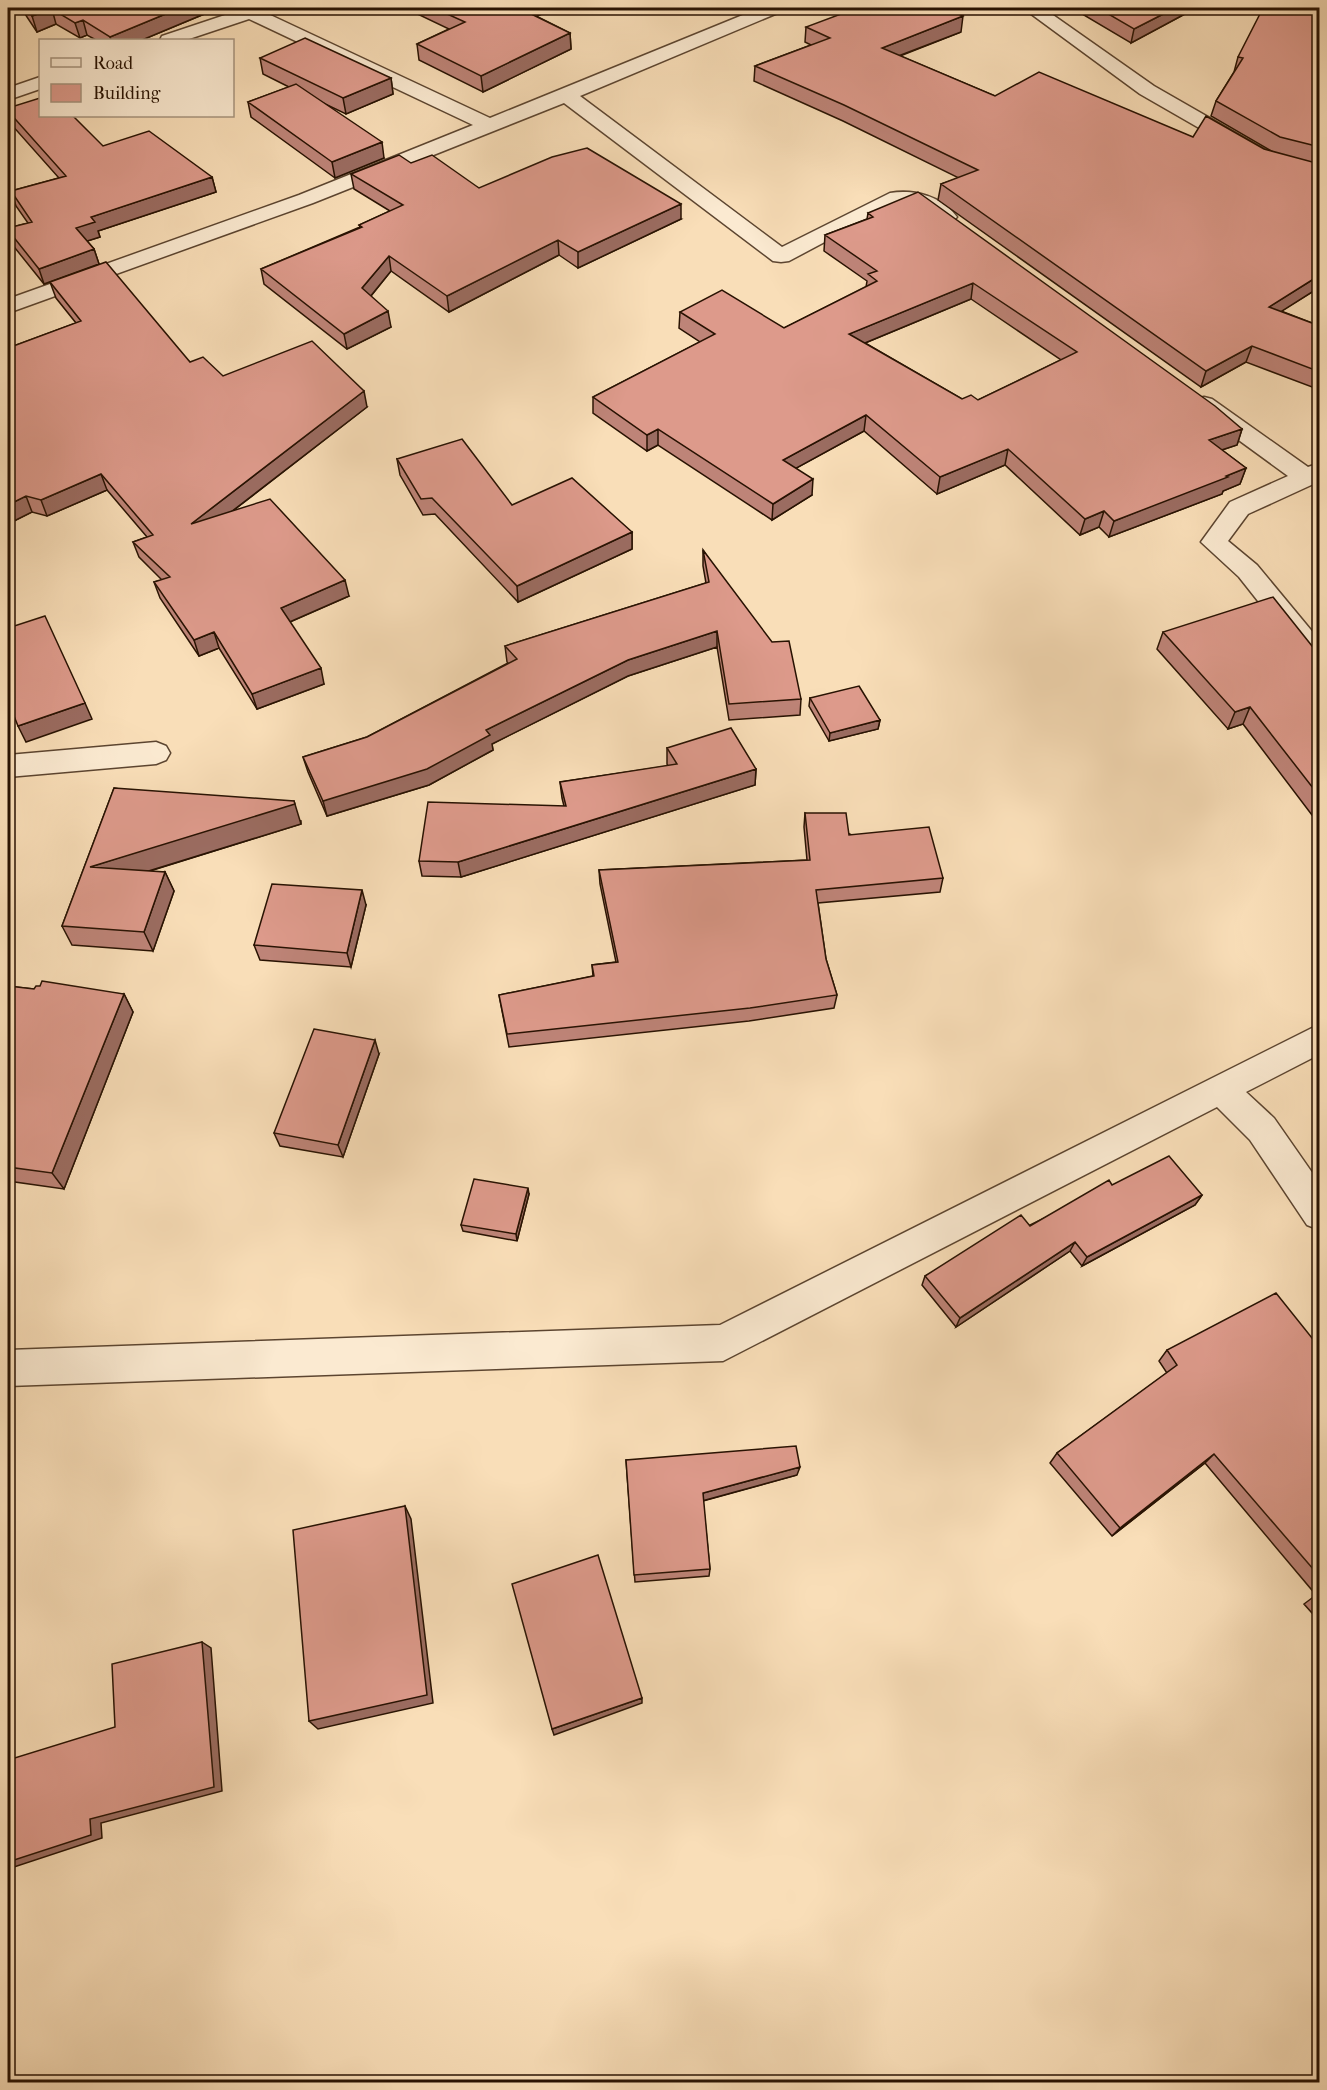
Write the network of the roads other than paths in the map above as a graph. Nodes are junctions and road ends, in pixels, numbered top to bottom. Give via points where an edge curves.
1 (774, 8) edge
2 (1032, 8) edge
3 (252, 9) edge
4 (172, 39) edge
5 (39, 83) edge
6 (8, 94) edge
7 (566, 95) junction
8 (490, 126) junction
9 (1320, 173) edge
10 (960, 227) edge
11 (8, 306) edge
12 (1190, 394) edge
13 (1312, 474) edge
14 (1320, 660) edge
15 (156, 753) dead end
16 (8, 766) edge
17 (1320, 1038) edge
18 (1221, 1089) junction
19 (1320, 1214) edge
20 (8, 1368) edge

1 - 7 street
2 - 9 street via 1148,90 1267,159
3 - 4 street
3 - 8 street
5 - 6 street
7 - 8 street
7 - 10 street via 781,256 890,199 905,196 922,200
8 - 11 street via 306,199
12 - 13 street
13 - 14 street via 1239,508 1214,542 1248,571
15 - 16 street
17 - 18 street
18 - 19 street via 1263,1129
18 - 20 street via 723,1343

